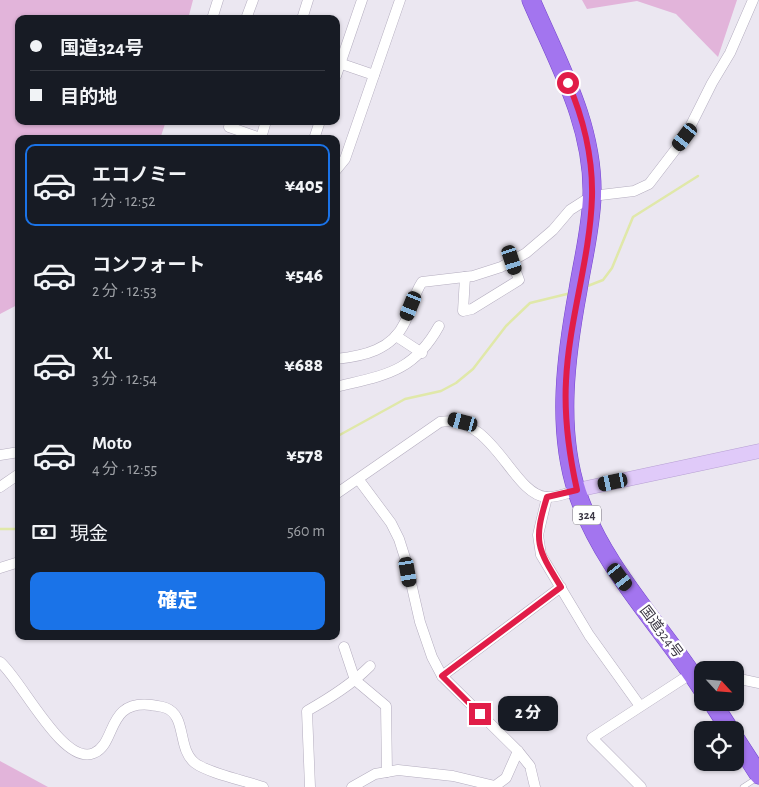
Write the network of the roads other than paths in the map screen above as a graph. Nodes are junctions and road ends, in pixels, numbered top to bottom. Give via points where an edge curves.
1 (218, 0) edge
2 (253, 0) edge
3 (308, 0) edge
4 (362, 0) edge
5 (400, 0) edge
6 (531, 0) edge
7 (753, 0) edge
8 (213, 15) edge
9 (247, 15) edge
10 (303, 15) edge
11 (340, 58) edge
12 (340, 64) edge
13 (374, 75) junction
14 (230, 125) edge
15 (253, 135) edge
16 (340, 165) edge
17 (592, 196) junction
18 (512, 260) junction
19 (465, 277) junction
20 (439, 326) dead end
21 (396, 336) junction
22 (422, 353) junction
23 (340, 358) edge
24 (340, 386) edge
25 (759, 451) edge
26 (15, 453) edge
27 (0, 455) edge
28 (15, 477) edge
29 (359, 480) junction
30 (0, 487) edge
31 (577, 490) junction
32 (340, 492) edge
33 (547, 497) junction
34 (15, 563) edge
35 (0, 568) edge
36 (561, 587) junction
37 (344, 647) dead end
38 (0, 662) edge
39 (370, 666) dead end
40 (694, 669) edge
41 (694, 675) edge
42 (442, 676) junction
43 (355, 680) junction
44 (744, 680) edge
45 (759, 683) edge
46 (640, 706) junction
47 (518, 751) junction
48 (744, 752) edge
49 (387, 772) junction
50 (759, 776) edge
51 (263, 787) edge
52 (310, 787) edge
53 (352, 787) edge
54 (535, 787) edge
55 (641, 787) edge
56 (743, 787) edge

1 - 8 street
2 - 9 street
3 - 10 street
4 - 11 street
5 - 13 street
6 - 17 highway, 国道324号 / 324 via 583,123
7 - 17 street via 730,53 685,137 649,184 634,191
12 - 13 street
13 - 16 street via 345,159
14 - 15 street
17 - 18 street via 570,210 526,253
17 - 31 highway, 国道324号 / 324 via 566,380 565,418
18 - 19 street via 501,267
18 - 19 street via 519,280 472,309 463,311
19 - 21 street via 422,282
20 - 22 street
21 - 22 street
21 - 23 street via 380,349
22 - 24 street via 404,367 387,374
25 - 31 street
26 - 27 street
28 - 30 street
29 - 32 street
29 - 33 street via 440,422 453,420 463,422 481,435 529,488
29 - 42 street via 399,539 420,622
31 - 33 street
31 - 40 highway, 国道324号 / 324 via 584,511 620,577
33 - 36 street via 538,535 541,555
34 - 35 street
36 - 42 street
36 - 46 street via 589,635
37 - 43 street
38 - 51 street via 52,730 81,754 93,754 100,749 124,711 137,705 164,707 174,712 178,719 182,742 194,762 210,771
39 - 43 street
41 - 46 street
42 - 47 street
43 - 49 street via 386,706
43 - 52 street via 332,698 307,711
44 - 45 street
46 - 55 street via 592,738
47 - 49 street via 506,778 495,786 453,776 398,770
47 - 54 street via 530,766
48 - 50 highway
49 - 53 street via 375,774
50 - 56 lane

